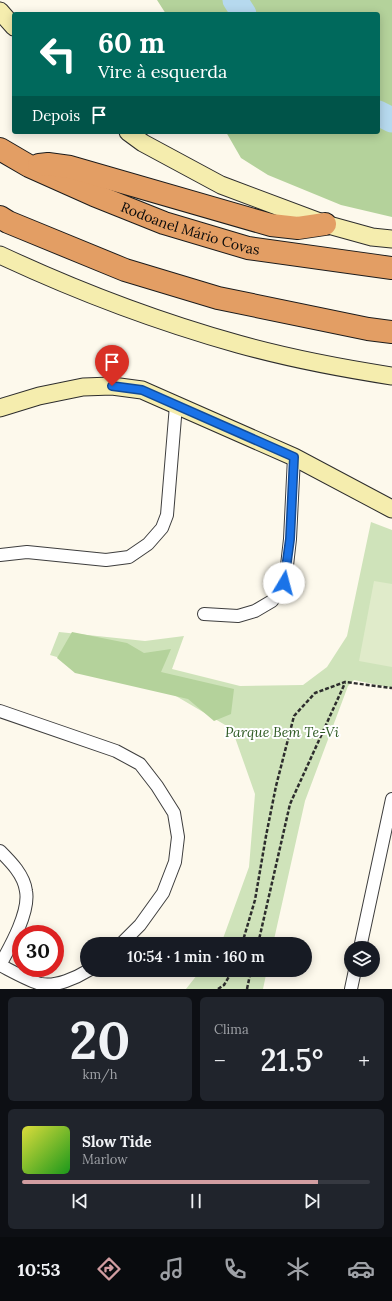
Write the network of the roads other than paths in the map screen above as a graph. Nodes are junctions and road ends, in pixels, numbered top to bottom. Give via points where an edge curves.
1 (0, 11) edge
2 (12, 25) edge
3 (131, 134) edge
4 (0, 149) edge
5 (29, 166) junction
6 (0, 218) edge
7 (325, 224) junction
8 (392, 239) edge
9 (0, 255) edge
10 (392, 268) edge
11 (392, 332) edge
12 (392, 376) edge
13 (176, 404) junction
14 (0, 408) edge
15 (294, 457) junction
16 (392, 509) edge
17 (0, 555) edge
18 (204, 614) dead end
19 (0, 711) edge
20 (392, 799) edge
21 (388, 832) edge
22 (0, 851) edge
23 (128, 937) edge
24 (362, 941) edge
25 (0, 966) edge
26 (80, 974) edge
27 (354, 977) edge
28 (351, 989) edge

1 - 2 main road
3 - 7 main road via 221,185
4 - 5 highway, Rodoanel Mário Covas
5 - 7 highway via 48,164 70,167 271,225 298,228
5 - 10 highway, Rodoanel Mário Covas via 164,223 248,248
6 - 11 highway via 125,270 218,298
7 - 8 main road via 372,237
9 - 12 main road via 90,295 189,330 290,357
13 - 14 main road via 142,390 112,386 83,387 39,396
13 - 15 main road
13 - 17 street via 168,515 162,528 148,544 129,557 106,560 27,552
15 - 16 main road
15 - 18 street via 290,539 284,583 272,601 254,611 238,616
19 - 23 street via 116,751 140,764 174,812 178,837 176,862 163,893 140,926
20 - 21 street
21 - 24 street
22 - 25 street via 22,878 27,892 26,907 16,935
25 - 26 street via 40,984 67,980
27 - 28 street

